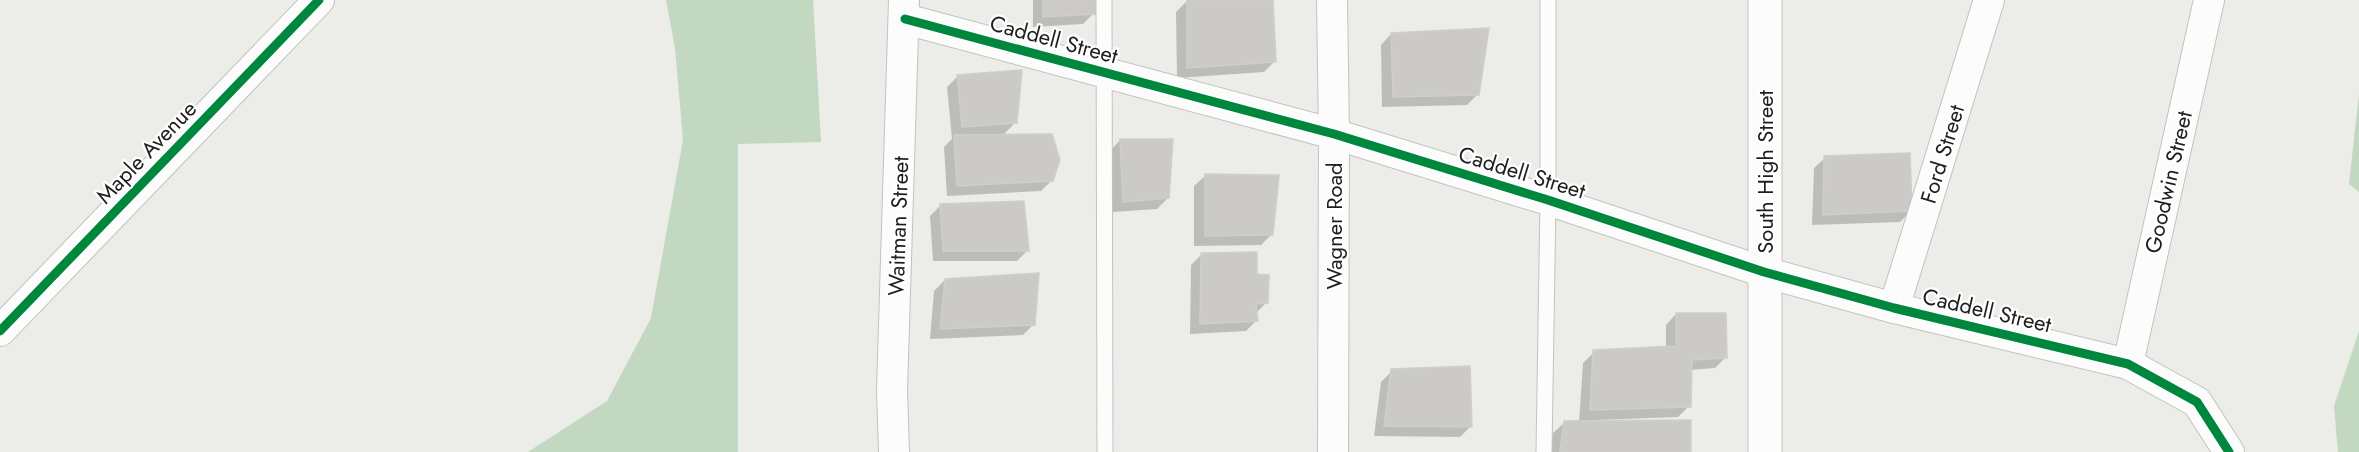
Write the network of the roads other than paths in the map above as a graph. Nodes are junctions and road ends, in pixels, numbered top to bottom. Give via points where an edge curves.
1 (1104, 0) edge
2 (1332, 0) edge
3 (1548, 0) edge
4 (1765, 0) edge
5 (1989, 0) edge
6 (2208, 0) edge
7 (319, 1) edge
8 (905, 10) edge
9 (1103, 72) junction
10 (1334, 134) junction
11 (1548, 200) junction
12 (1764, 272) junction
13 (1894, 308) junction
14 (0, 331) edge
15 (2128, 364) junction
16 (894, 452) edge
17 (1105, 452) edge
18 (1333, 452) edge
19 (1544, 452) edge
20 (1765, 452) edge
21 (2229, 452) edge

1 - 9 lane
2 - 10 street, Wagner Road
3 - 11 lane
4 - 12 street, South High Street
5 - 13 street, Ford Street
6 - 15 street, Goodwin Street
7 - 14 street, Maple Avenue
8 - 9 street, Caddell Street
8 - 16 street, Waitman Street via 892,378
9 - 10 street, Caddell Street
9 - 17 lane
10 - 11 street, Caddell Street
10 - 18 street, Wagner Road
11 - 12 street, Caddell Street
11 - 19 lane
12 - 13 street, Caddell Street
12 - 20 street, South High Street
13 - 15 street, Caddell Street
15 - 21 street, Caddell Street via 2197,402

